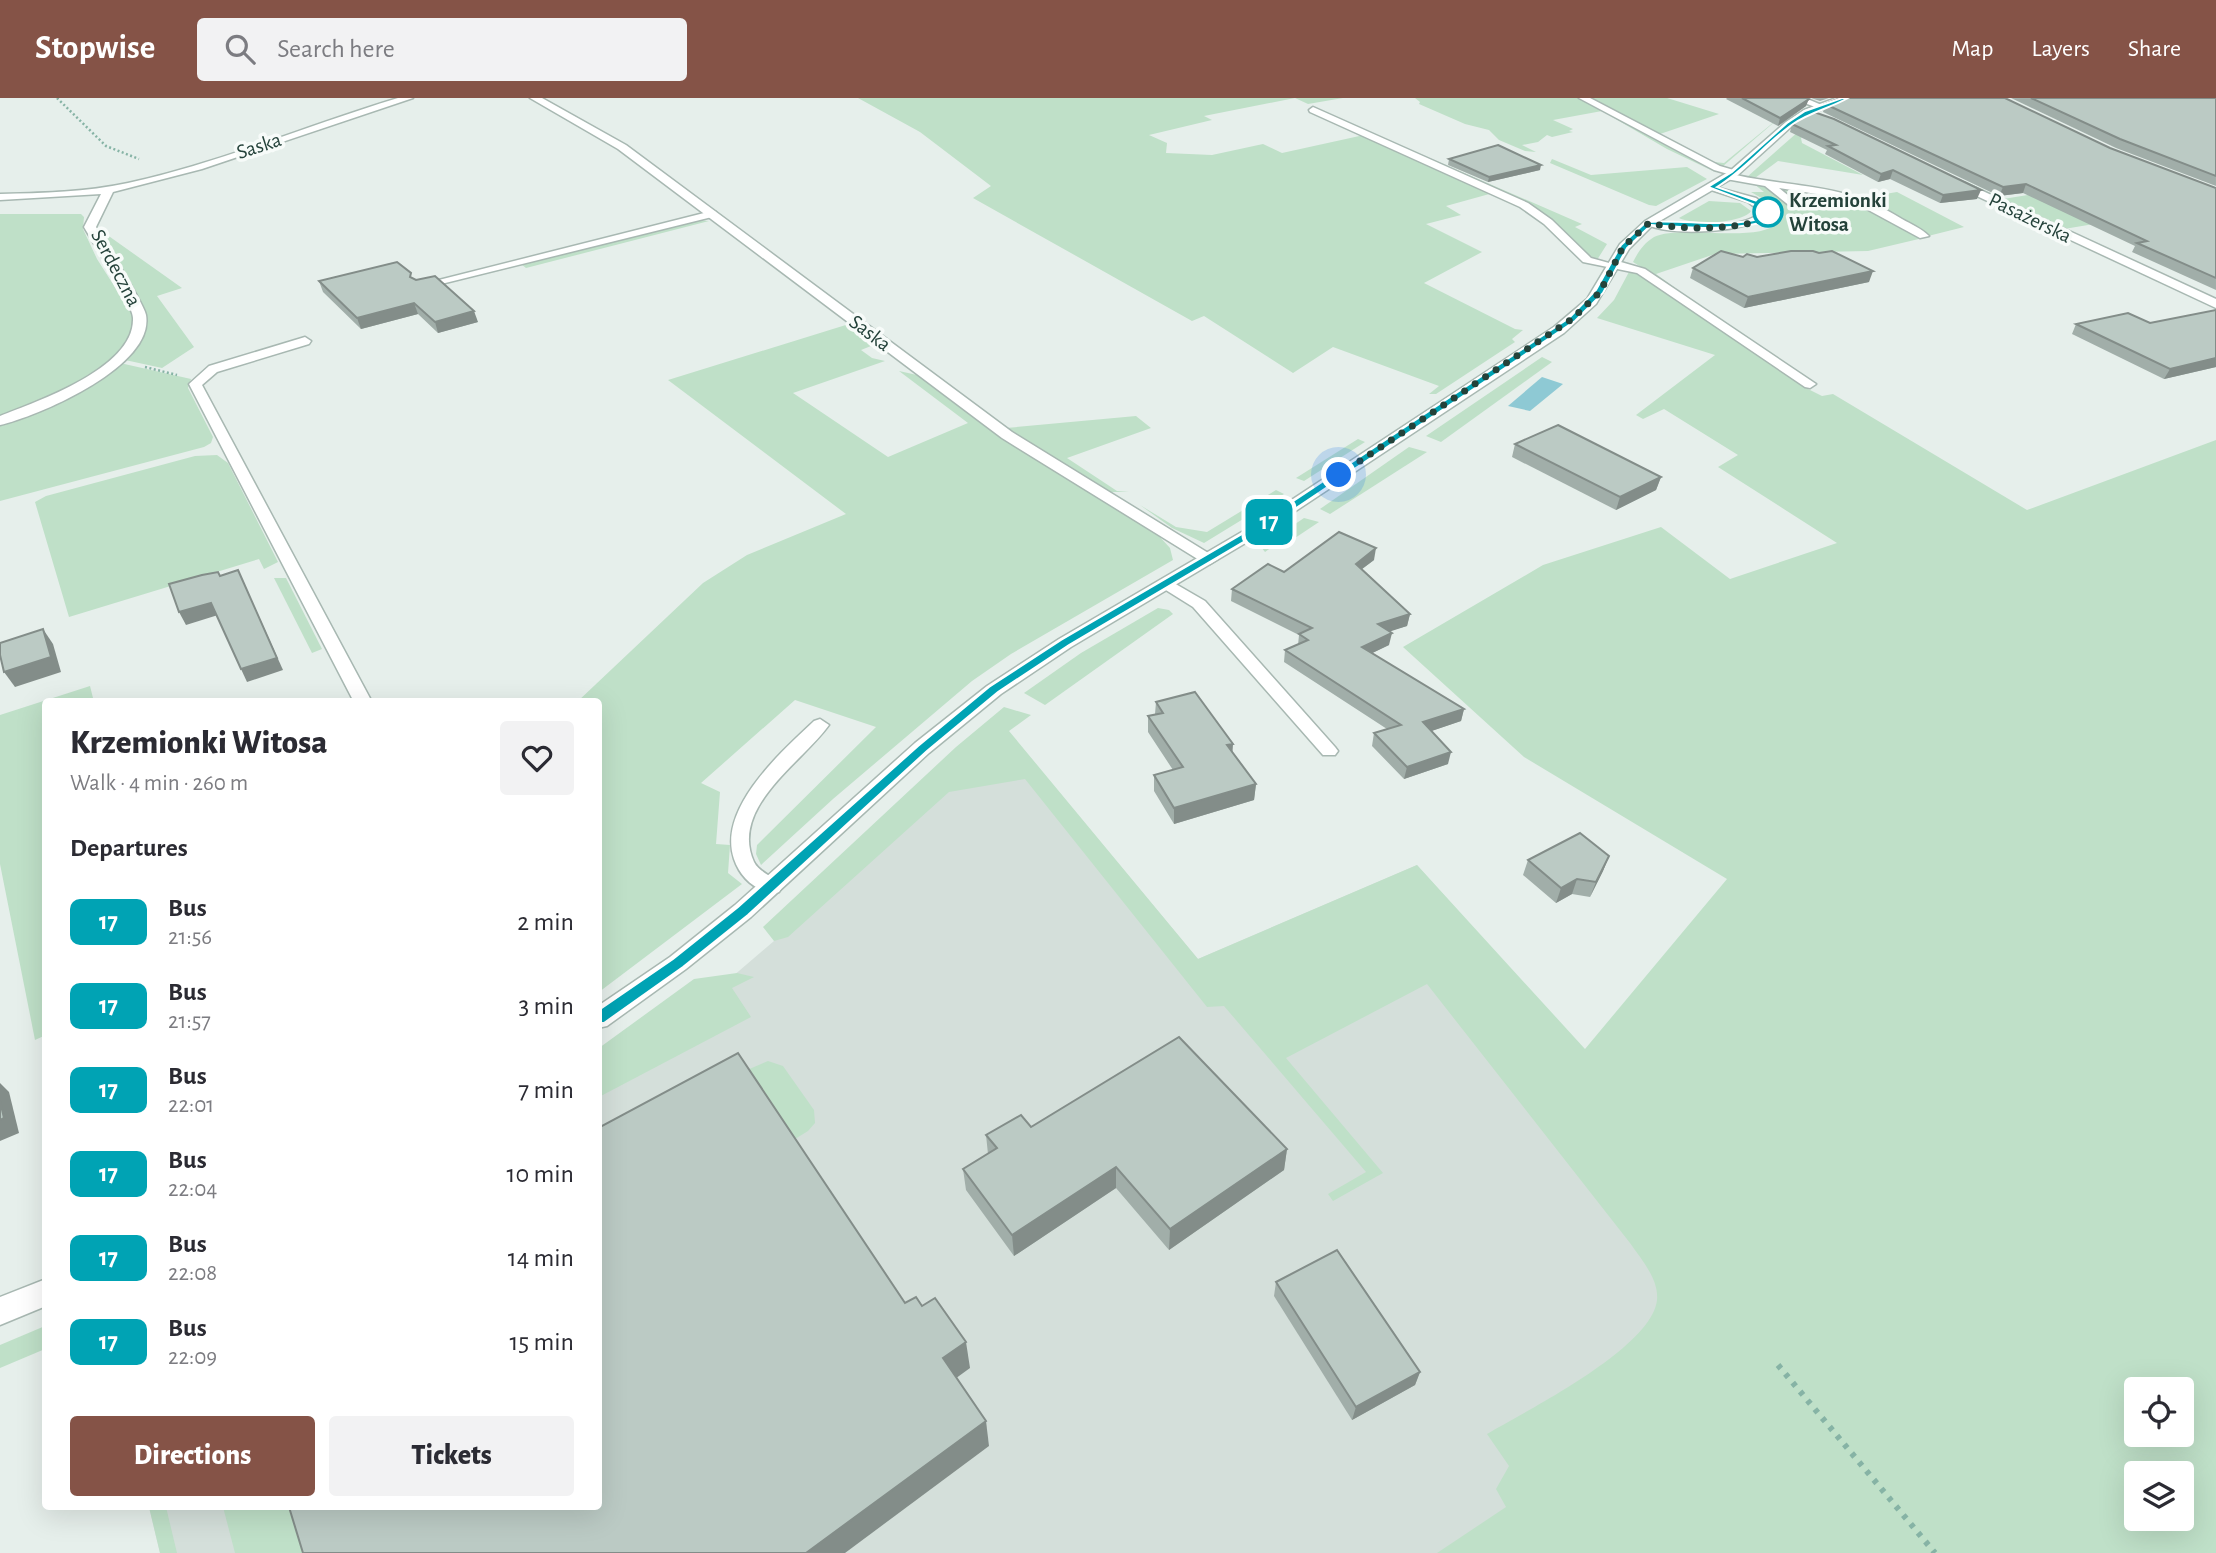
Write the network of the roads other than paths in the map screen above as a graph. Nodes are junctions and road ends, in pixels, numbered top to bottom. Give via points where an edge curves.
1 (408, 98) edge
2 (535, 98) edge
3 (1583, 98) edge
4 (1796, 98) edge
5 (1844, 98) edge
6 (1820, 106) junction
7 (1313, 110) dead end
8 (1807, 112) junction
9 (1829, 120) edge
10 (1731, 175) junction
11 (1947, 178) edge
12 (1767, 183) junction
13 (1712, 187) junction
14 (109, 189) junction
15 (0, 197) edge
16 (1796, 205) dead end
17 (712, 214) junction
18 (1649, 223) junction
19 (1924, 236) dead end
20 (1613, 265) junction
21 (421, 286) edge
22 (2216, 304) edge
23 (305, 341) dead end
24 (1810, 384) dead end
25 (0, 421) edge
26 (1210, 559) junction
27 (1167, 584) junction
28 (361, 698) edge
29 (820, 725) dead end
30 (1329, 751) dead end
31 (772, 887) junction
32 (602, 1016) edge
33 (42, 1294) edge
34 (0, 1311) edge

1 - 14 street, Saska via 174,174
2 - 17 street, Saska via 622,147
3 - 10 lane
4 - 6 lane
5 - 6 street
6 - 8 street
7 - 20 lane via 1524,205 1587,260
8 - 9 street
8 - 10 street
10 - 12 lane
10 - 13 street
11 - 22 street, Pasażerska
12 - 16 lane
12 - 19 lane via 1853,197
13 - 18 street
13 - 18 lane via 1760,204 1768,212 1753,223 1737,225
14 - 15 street, Serdeczna
14 - 25 street, Serdeczna via 90,227 141,315 142,328 119,360 75,388
17 - 21 lane
17 - 26 street, Saska via 1007,435
18 - 20 street via 1623,247
20 - 24 lane via 1642,271
20 - 26 street via 1592,301 1559,330
23 - 28 lane via 213,369 195,384
26 - 27 street
27 - 30 lane via 1199,604
27 - 31 street via 993,690 898,769
29 - 31 lane via 770,775 744,820 741,840 746,867
31 - 32 street via 678,963
33 - 34 street

